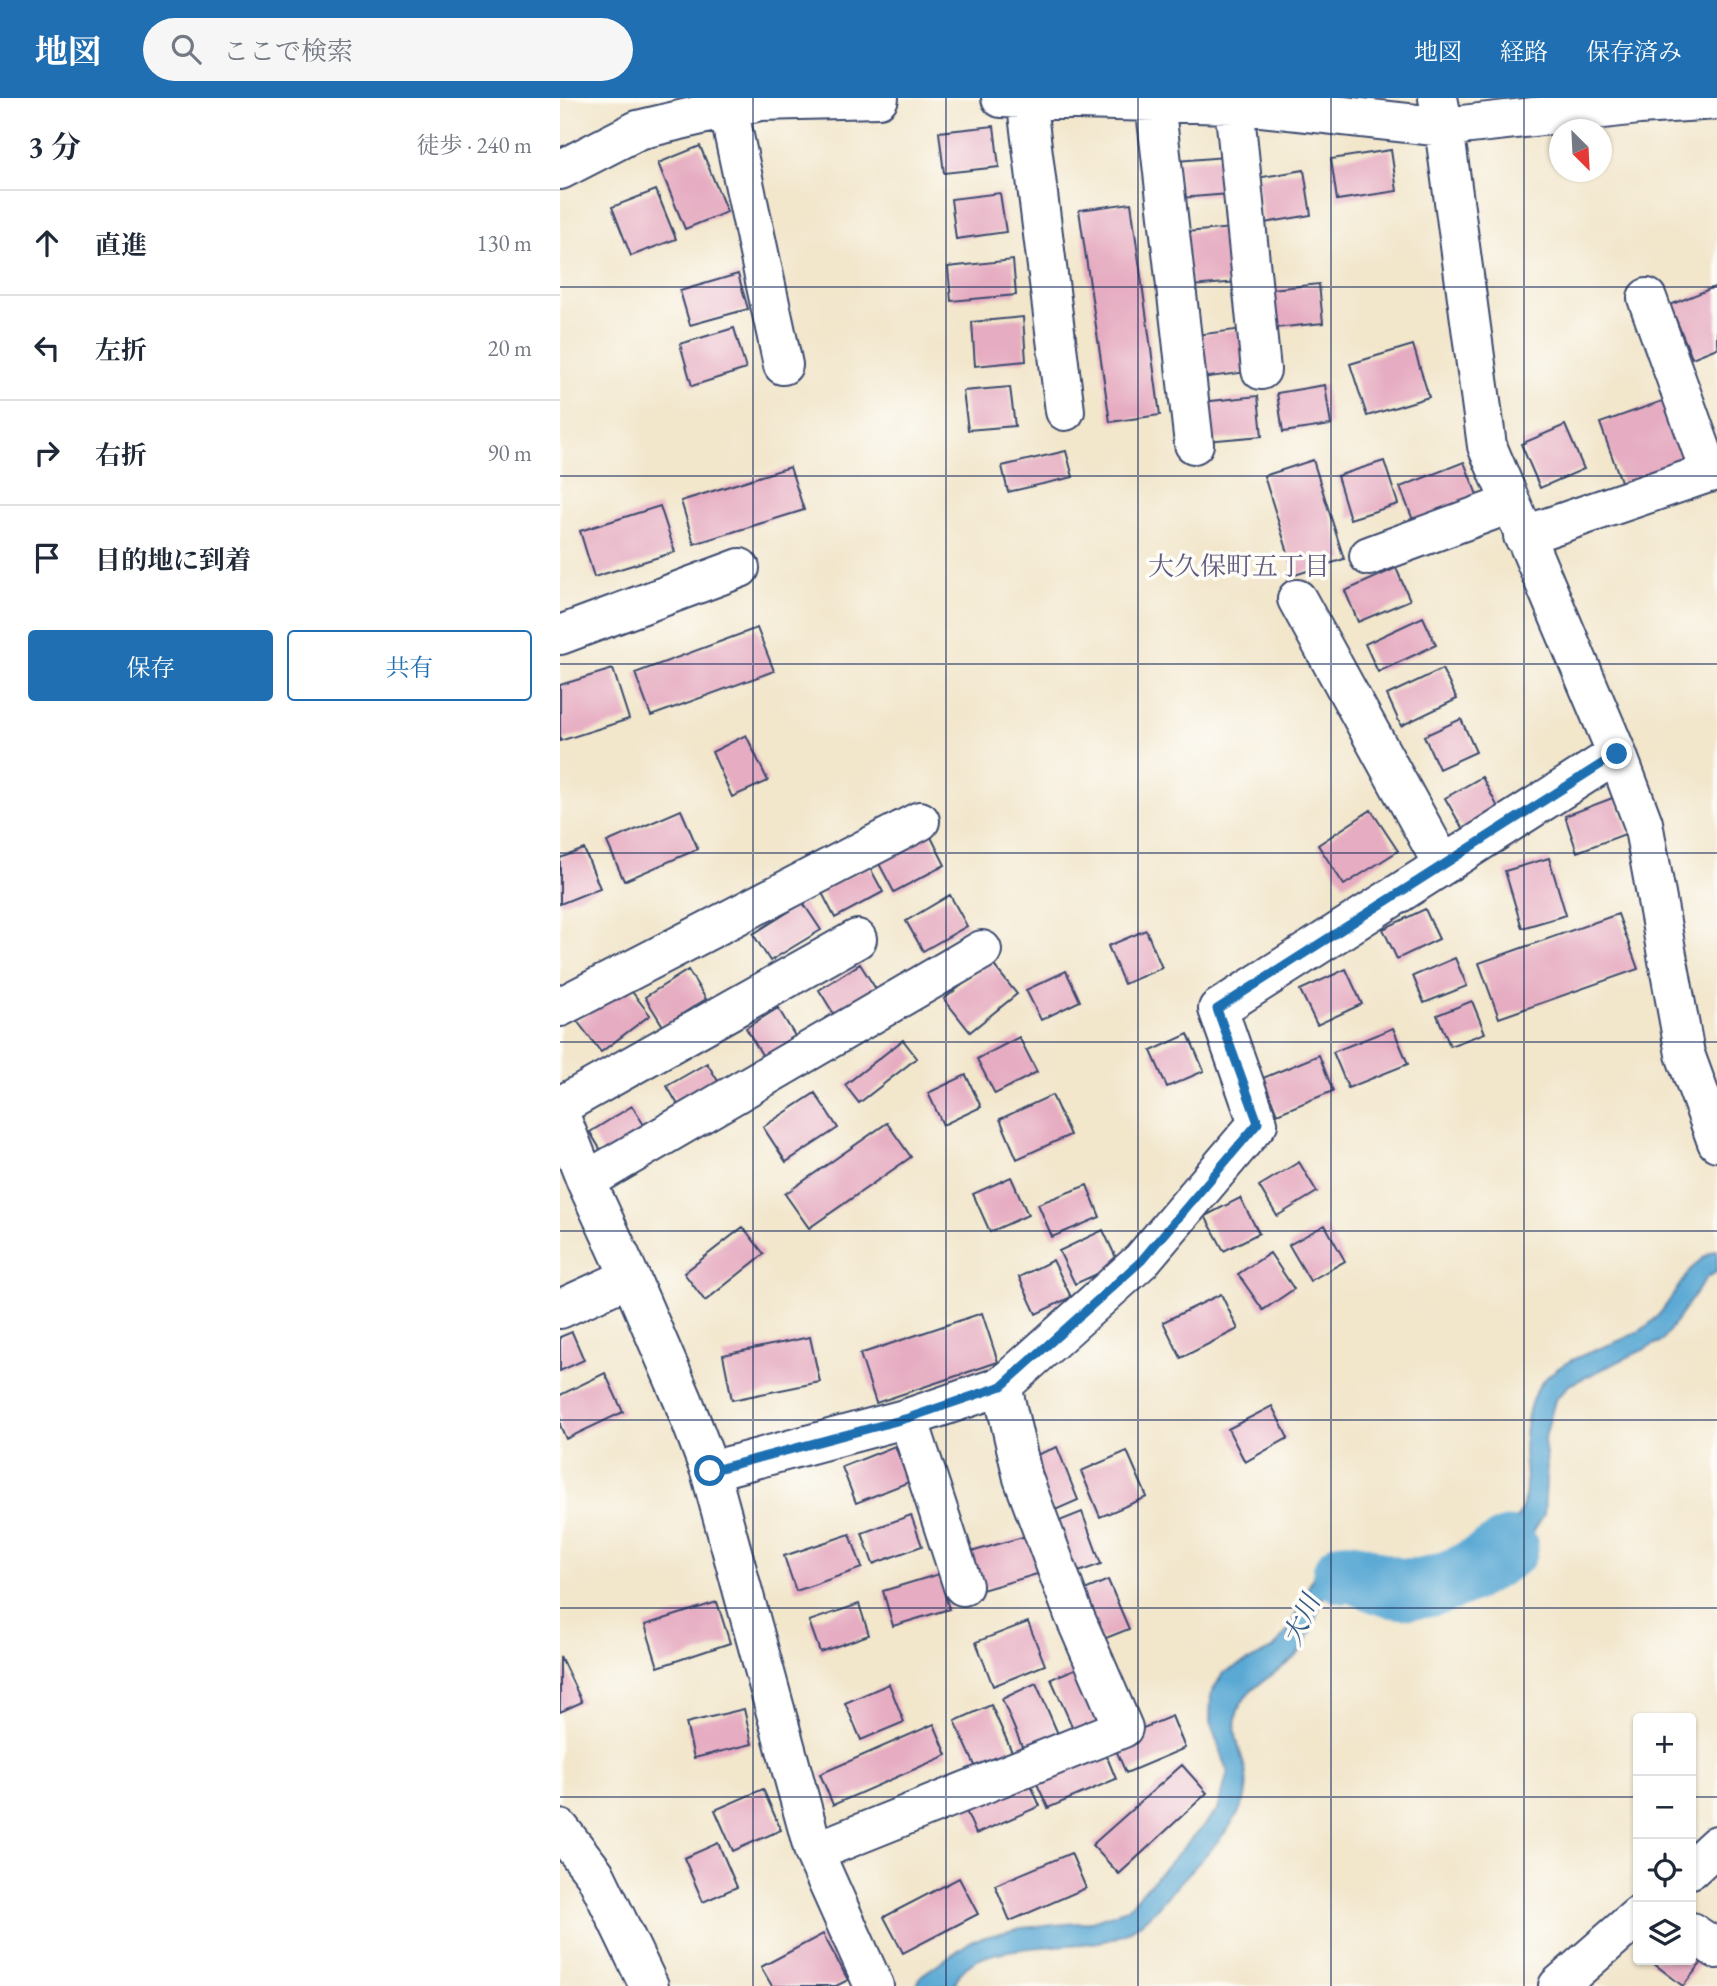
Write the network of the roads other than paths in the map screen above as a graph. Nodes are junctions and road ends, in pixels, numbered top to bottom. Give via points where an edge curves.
1 (879, 98) edge
2 (1001, 98) edge
3 (1026, 98) edge
4 (1717, 100) edge
5 (1155, 102) junction
6 (1234, 104) junction
7 (728, 108) junction
8 (1441, 112) edge
9 (560, 170) edge
10 (1647, 298) dead end
11 (783, 365) dead end
12 (1261, 370) dead end
13 (1065, 411) dead end
14 (1194, 444) dead end
15 (1713, 471) edge
16 (1517, 520) junction
17 (1369, 556) dead end
18 (740, 568) dead end
19 (1297, 599) dead end
20 (560, 635) edge
21 (1617, 754) junction
22 (920, 821) dead end
23 (1443, 865) junction
24 (857, 939) dead end
25 (982, 950) dead end
26 (560, 1007) edge
27 (560, 1106) edge
28 (560, 1115) edge
29 (1717, 1142) edge
30 (586, 1181) junction
31 (630, 1277) junction
32 (560, 1309) edge
33 (1002, 1386) junction
34 (908, 1418) junction
35 (710, 1471) junction
36 (963, 1586) dead end
37 (560, 1829) edge
38 (1717, 1845) edge
39 (814, 1852) junction
40 (1696, 1864) edge
41 (1633, 1920) edge
42 (1696, 1934) edge
43 (1717, 1949) edge
44 (649, 1986) edge
45 (874, 1986) edge
46 (1558, 1986) edge

1 - 7 street via 760,101
2 - 3 street
3 - 5 street
3 - 13 street
4 - 8 street
5 - 6 street
5 - 14 street
6 - 8 street
6 - 12 street
7 - 9 street via 638,130
7 - 11 street
8 - 16 street via 1487,446
10 - 15 street
15 - 16 street
16 - 17 street
16 - 21 street
18 - 20 street
19 - 23 street
21 - 23 street
21 - 29 street via 1643,823 1685,1054
22 - 26 street
23 - 33 street via 1217,1009 1258,1123 1141,1261
24 - 27 street
25 - 30 street
28 - 30 street
30 - 31 street
31 - 32 street
31 - 35 street
33 - 34 street
33 - 39 street via 1023,1478 1074,1615 1123,1728
34 - 35 street
34 - 36 street
35 - 39 street
37 - 44 street via 595,1874
38 - 40 street
39 - 45 street
41 - 46 street
42 - 43 street

